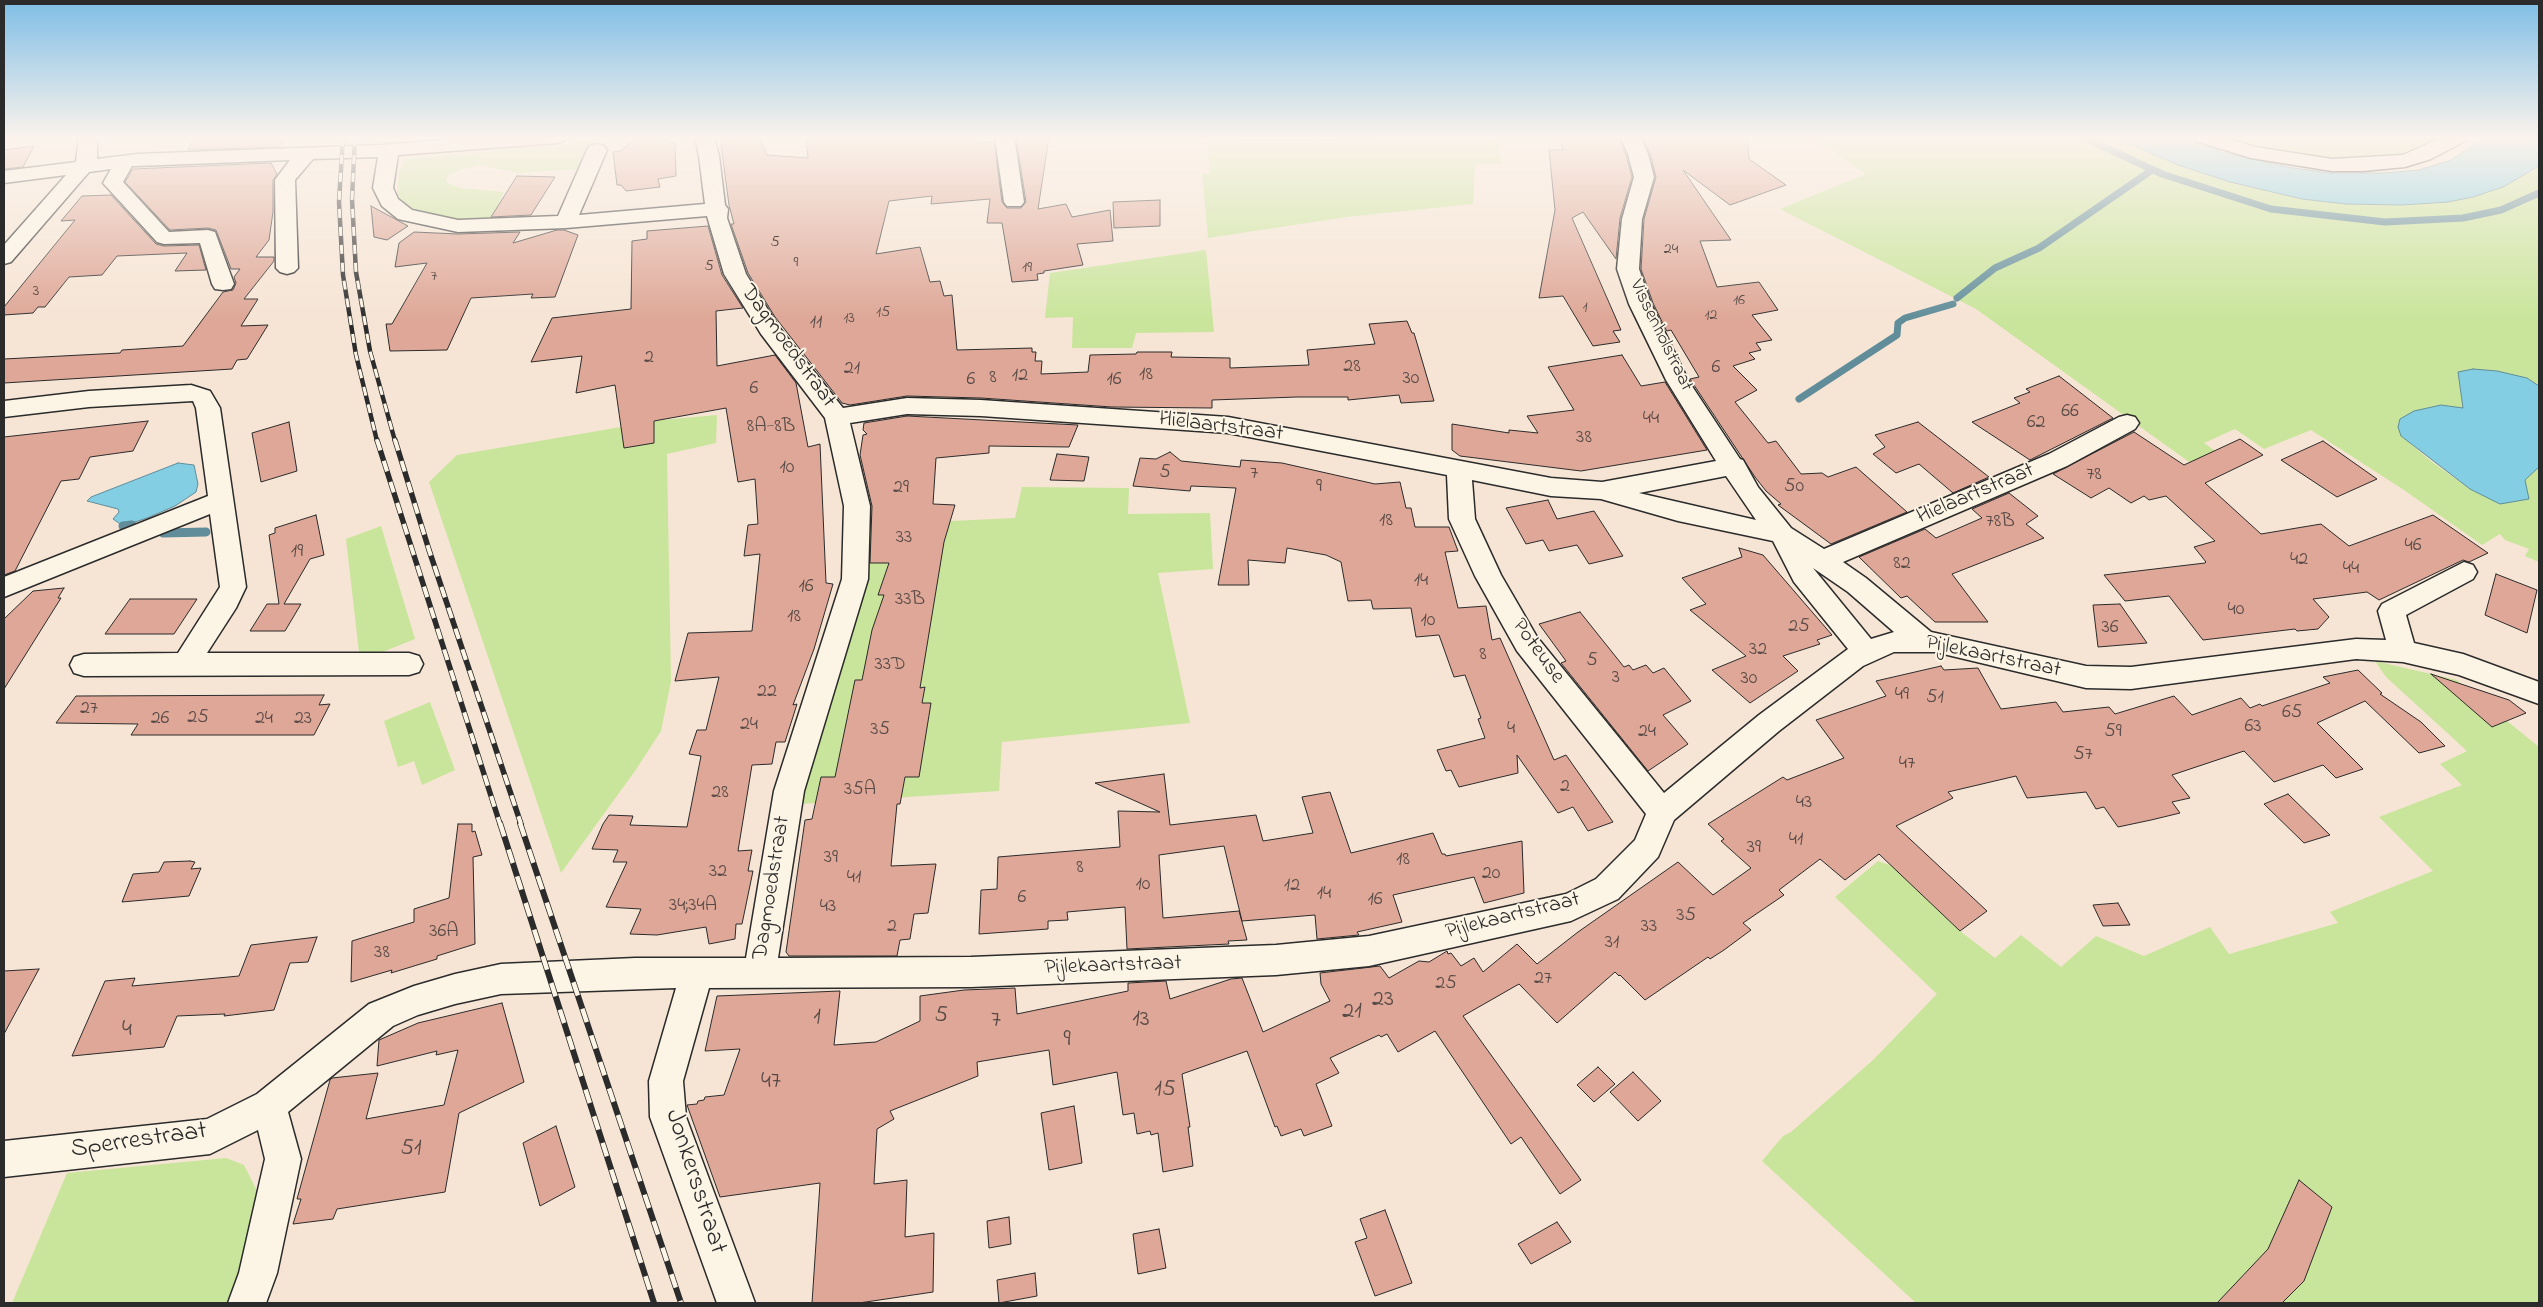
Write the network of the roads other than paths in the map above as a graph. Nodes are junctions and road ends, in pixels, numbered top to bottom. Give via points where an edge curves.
1 (56, 198) edge
2 (127, 198) edge
3 (285, 198) edge
4 (387, 198) edge
5 (576, 198) edge
6 (716, 198) edge
7 (1013, 198) edge
8 (1638, 198) edge
9 (1014, 202) dead end
10 (718, 209) junction
11 (566, 222) junction
12 (4, 258) edge
13 (287, 268) dead end
14 (223, 284) dead end
15 (4, 409) edge
16 (837, 417) junction
17 (2127, 423) dead end
18 (1734, 466) junction
19 (1459, 470) junction
20 (1602, 491) junction
21 (219, 501) junction
22 (1782, 534) junction
23 (1821, 561) junction
24 (2464, 572) dead end
25 (4, 587) edge
26 (1925, 642) junction
27 (2403, 652) junction
28 (1866, 653) junction
29 (186, 664) junction
30 (409, 664) dead end
31 (84, 665) dead end
32 (2539, 694) edge
33 (1662, 812) junction
34 (760, 972) junction
35 (697, 973) junction
36 (269, 1106) junction
37 (4, 1159) edge
38 (247, 1303) edge
39 (736, 1303) edge

1 - 12 street
2 - 14 street via 164,238 208,236
3 - 13 street
4 - 11 street via 405,215 458,226
5 - 11 street
6 - 10 street, Dagmoedstraat
7 - 9 street
8 - 18 street, Vissenholstraat via 1632,219 1628,269 1640,304 1677,380
10 - 11 street
10 - 16 street, Dagmoedstraat via 735,274 769,329
15 - 21 street via 191,392 202,396 208,408
16 - 19 street, Hielaartstraat via 907,406 972,407 1228,425
16 - 34 street, Dagmoedstraat via 857,506 855,579 789,790
17 - 23 street, Hielaartstraat via 2058,460
18 - 20 street, Hielaartstraat
18 - 22 street, Hielaartstraat via 1749,493
19 - 20 street, Hielaartstraat via 1551,487
19 - 33 street, Poteuse via 1462,519 1488,576 1527,644
20 - 22 street, Hielaartstraat via 1678,512
21 - 25 street
21 - 29 street via 233,587
22 - 23 street, Hielaartstraat
22 - 28 street, Hielaartstraat via 1803,575
23 - 26 street, Hielaartstraat via 1857,585
24 - 27 street via 2392,611
26 - 27 street, Pijlekaartstraat via 2086,677 2131,678 2356,649
26 - 28 street, Pijlekaartstraat via 1891,642
27 - 32 street, Pijlekaartstraat via 2464,665
28 - 33 street, Pijlekaartstraat via 1853,659 1769,723
29 - 30 street
29 - 31 street
33 - 34 street, Pijlekaartstraat via 1647,848 1607,889 1571,907 1369,950 1276,960 1118,967
34 - 35 street, Dagmoedstraat
35 - 36 street, Dagmoedstraat via 502,979 414,1000 362,1028
35 - 39 street, Jonkersstraat via 666,1081 668,1117
36 - 37 street, Sperrestraat via 210,1136
36 - 38 street via 283,1159 258,1273

